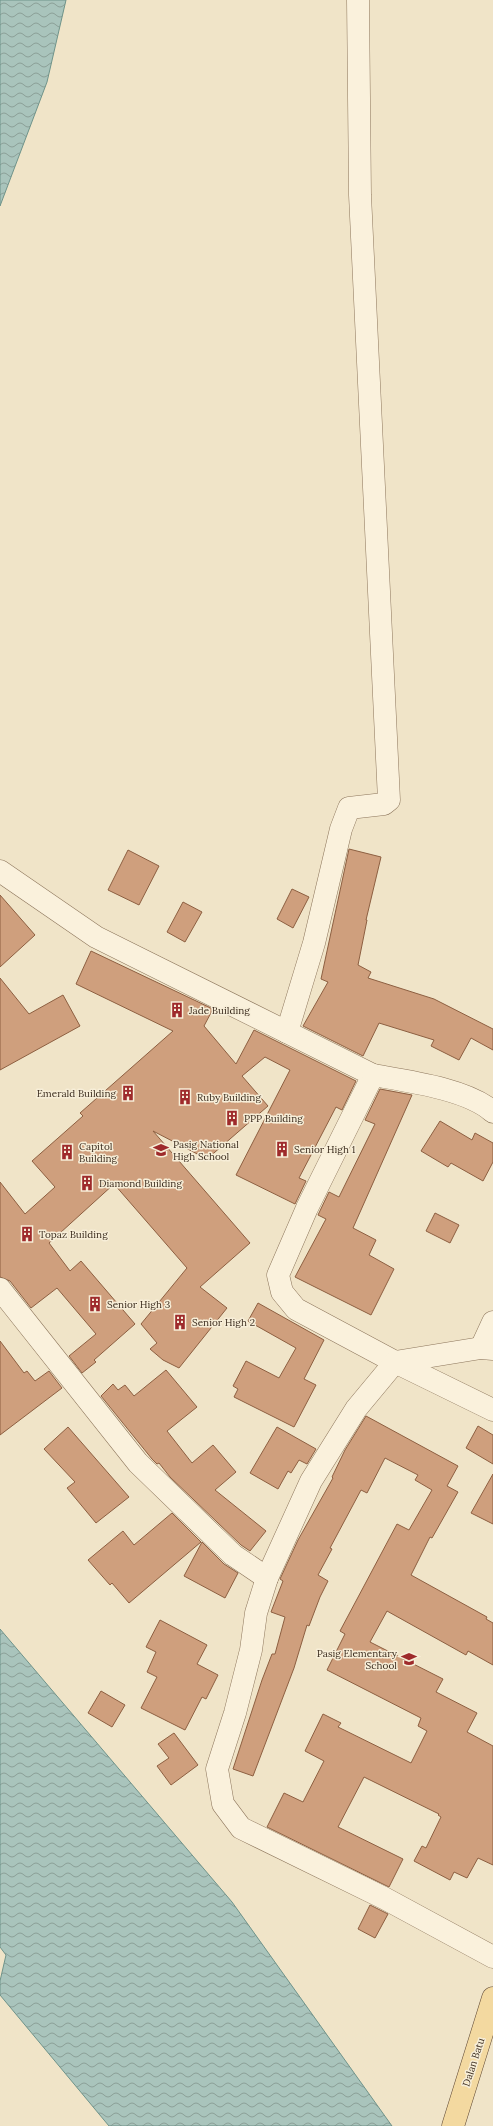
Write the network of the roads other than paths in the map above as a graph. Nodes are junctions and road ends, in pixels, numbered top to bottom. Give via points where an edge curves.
1 (358, 0) edge
2 (0, 871) edge
3 (287, 1032) junction
4 (373, 1074) junction
5 (493, 1112) edge
6 (0, 1289) edge
7 (493, 1322) edge
8 (487, 1348) edge
9 (395, 1362) junction
10 (493, 1410) edge
11 (267, 1578) junction
12 (493, 1957) edge
13 (493, 1998) edge
14 (456, 2116) edge

1 - 3 street via 360,195 389,800 384,804 349,808 341,829 314,944
2 - 3 street via 96,937
3 - 4 street
4 - 5 street via 422,1083 452,1092 486,1105
4 - 9 street via 307,1208 278,1275 282,1292 296,1309
6 - 11 street via 138,1463 233,1554
7 - 8 street
8 - 9 street
9 - 10 street
9 - 11 street via 356,1409 311,1480
11 - 12 street via 256,1613 251,1650 235,1713 217,1769 223,1804 241,1828 384,1898
13 - 14 main road, Dalan Batu

